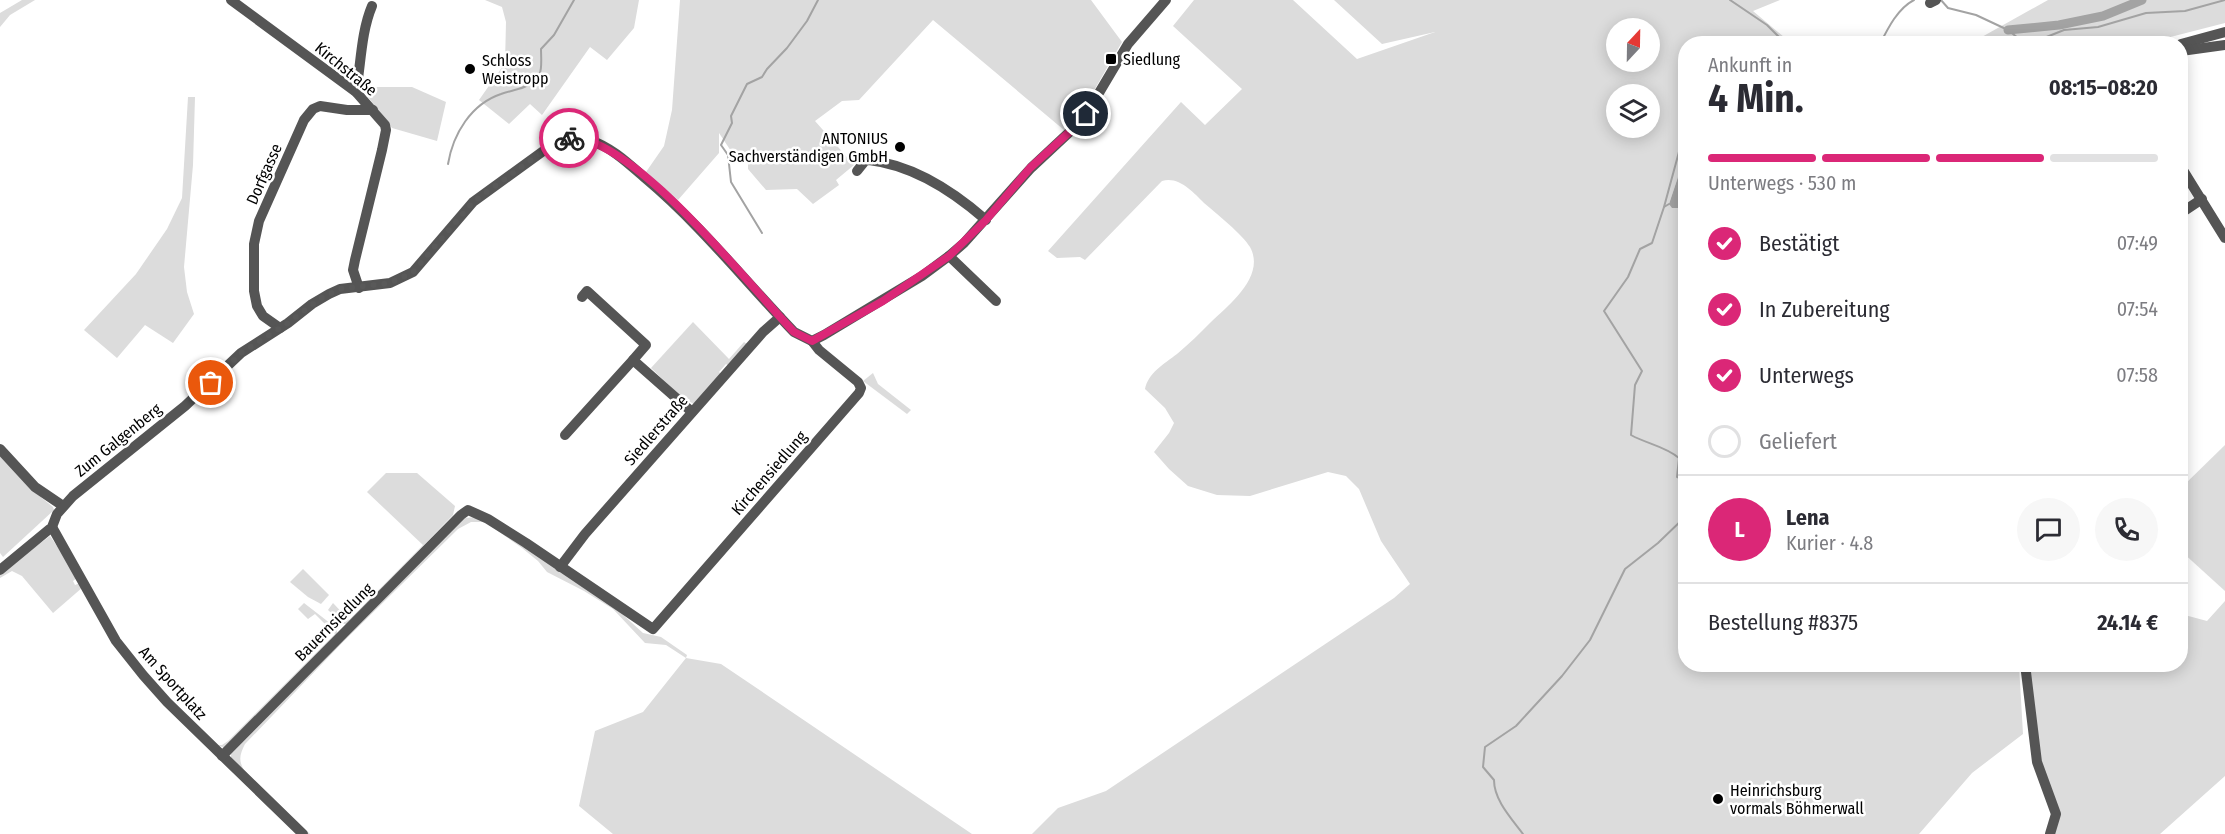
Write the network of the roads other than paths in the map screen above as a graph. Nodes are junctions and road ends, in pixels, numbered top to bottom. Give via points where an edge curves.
1 (231, 0) edge
2 (1166, 0) edge
3 (372, 6) dead end
4 (2225, 32) edge
5 (2188, 42) edge
6 (2225, 45) edge
7 (2188, 50) edge
8 (356, 92) junction
9 (374, 110) junction
10 (856, 171) dead end
11 (2188, 178) edge
12 (2202, 199) junction
13 (2188, 208) edge
14 (986, 220) junction
15 (2225, 238) edge
16 (949, 256) junction
17 (359, 288) junction
18 (582, 297) dead end
19 (996, 300) dead end
20 (263, 316) junction
21 (780, 317) junction
22 (280, 328) junction
23 (264, 338) junction
24 (812, 341) junction
25 (633, 360) junction
26 (693, 412) junction
27 (565, 435) dead end
28 (0, 449) edge
29 (63, 506) junction
30 (52, 527) junction
31 (560, 567) junction
32 (0, 570) edge
33 (2026, 672) edge
34 (222, 756) junction
35 (303, 834) edge
36 (2050, 834) edge

1 - 8 street, Kirchstraße
2 - 14 street via 1128,44 1076,126 1030,168
3 - 8 street via 365,24
4 - 5 street
6 - 7 street
8 - 9 street, Kirchstraße
9 - 17 street, Kirchstraße via 386,130 353,270
9 - 20 street, Dorfgasse via 320,106 304,120 257,227 254,291
10 - 14 street via 869,160 918,174
11 - 12 street
12 - 13 street
12 - 15 street
14 - 16 street
16 - 19 street
16 - 24 street via 883,301
17 - 21 street, Zum Galgenberg via 390,283 413,272 473,202 553,144 572,138 603,146 666,195 701,228
17 - 22 street, Zum Galgenberg via 340,289 321,298
18 - 25 street via 587,291 646,345
20 - 22 street
20 - 23 street, Dorfgasse
21 - 24 street, Zum Galgenberg via 794,332
21 - 26 street, Siedlerstraße
22 - 23 street, Zum Galgenberg
23 - 29 street, Zum Galgenberg via 235,358 185,406
24 - 31 street, Kirchensiedlung via 858,382 860,393 653,629
25 - 26 street
25 - 27 street
26 - 31 street, Siedlerstraße
28 - 29 street via 35,488
29 - 30 street, Zum Galgenberg
30 - 32 street, Zum Galgenberg
30 - 34 street, Am Sportplatz via 116,641 167,702
31 - 34 street, Bauernsiedlung via 468,510
33 - 36 street via 2037,762 2056,814
34 - 35 street, Am Sportplatz

